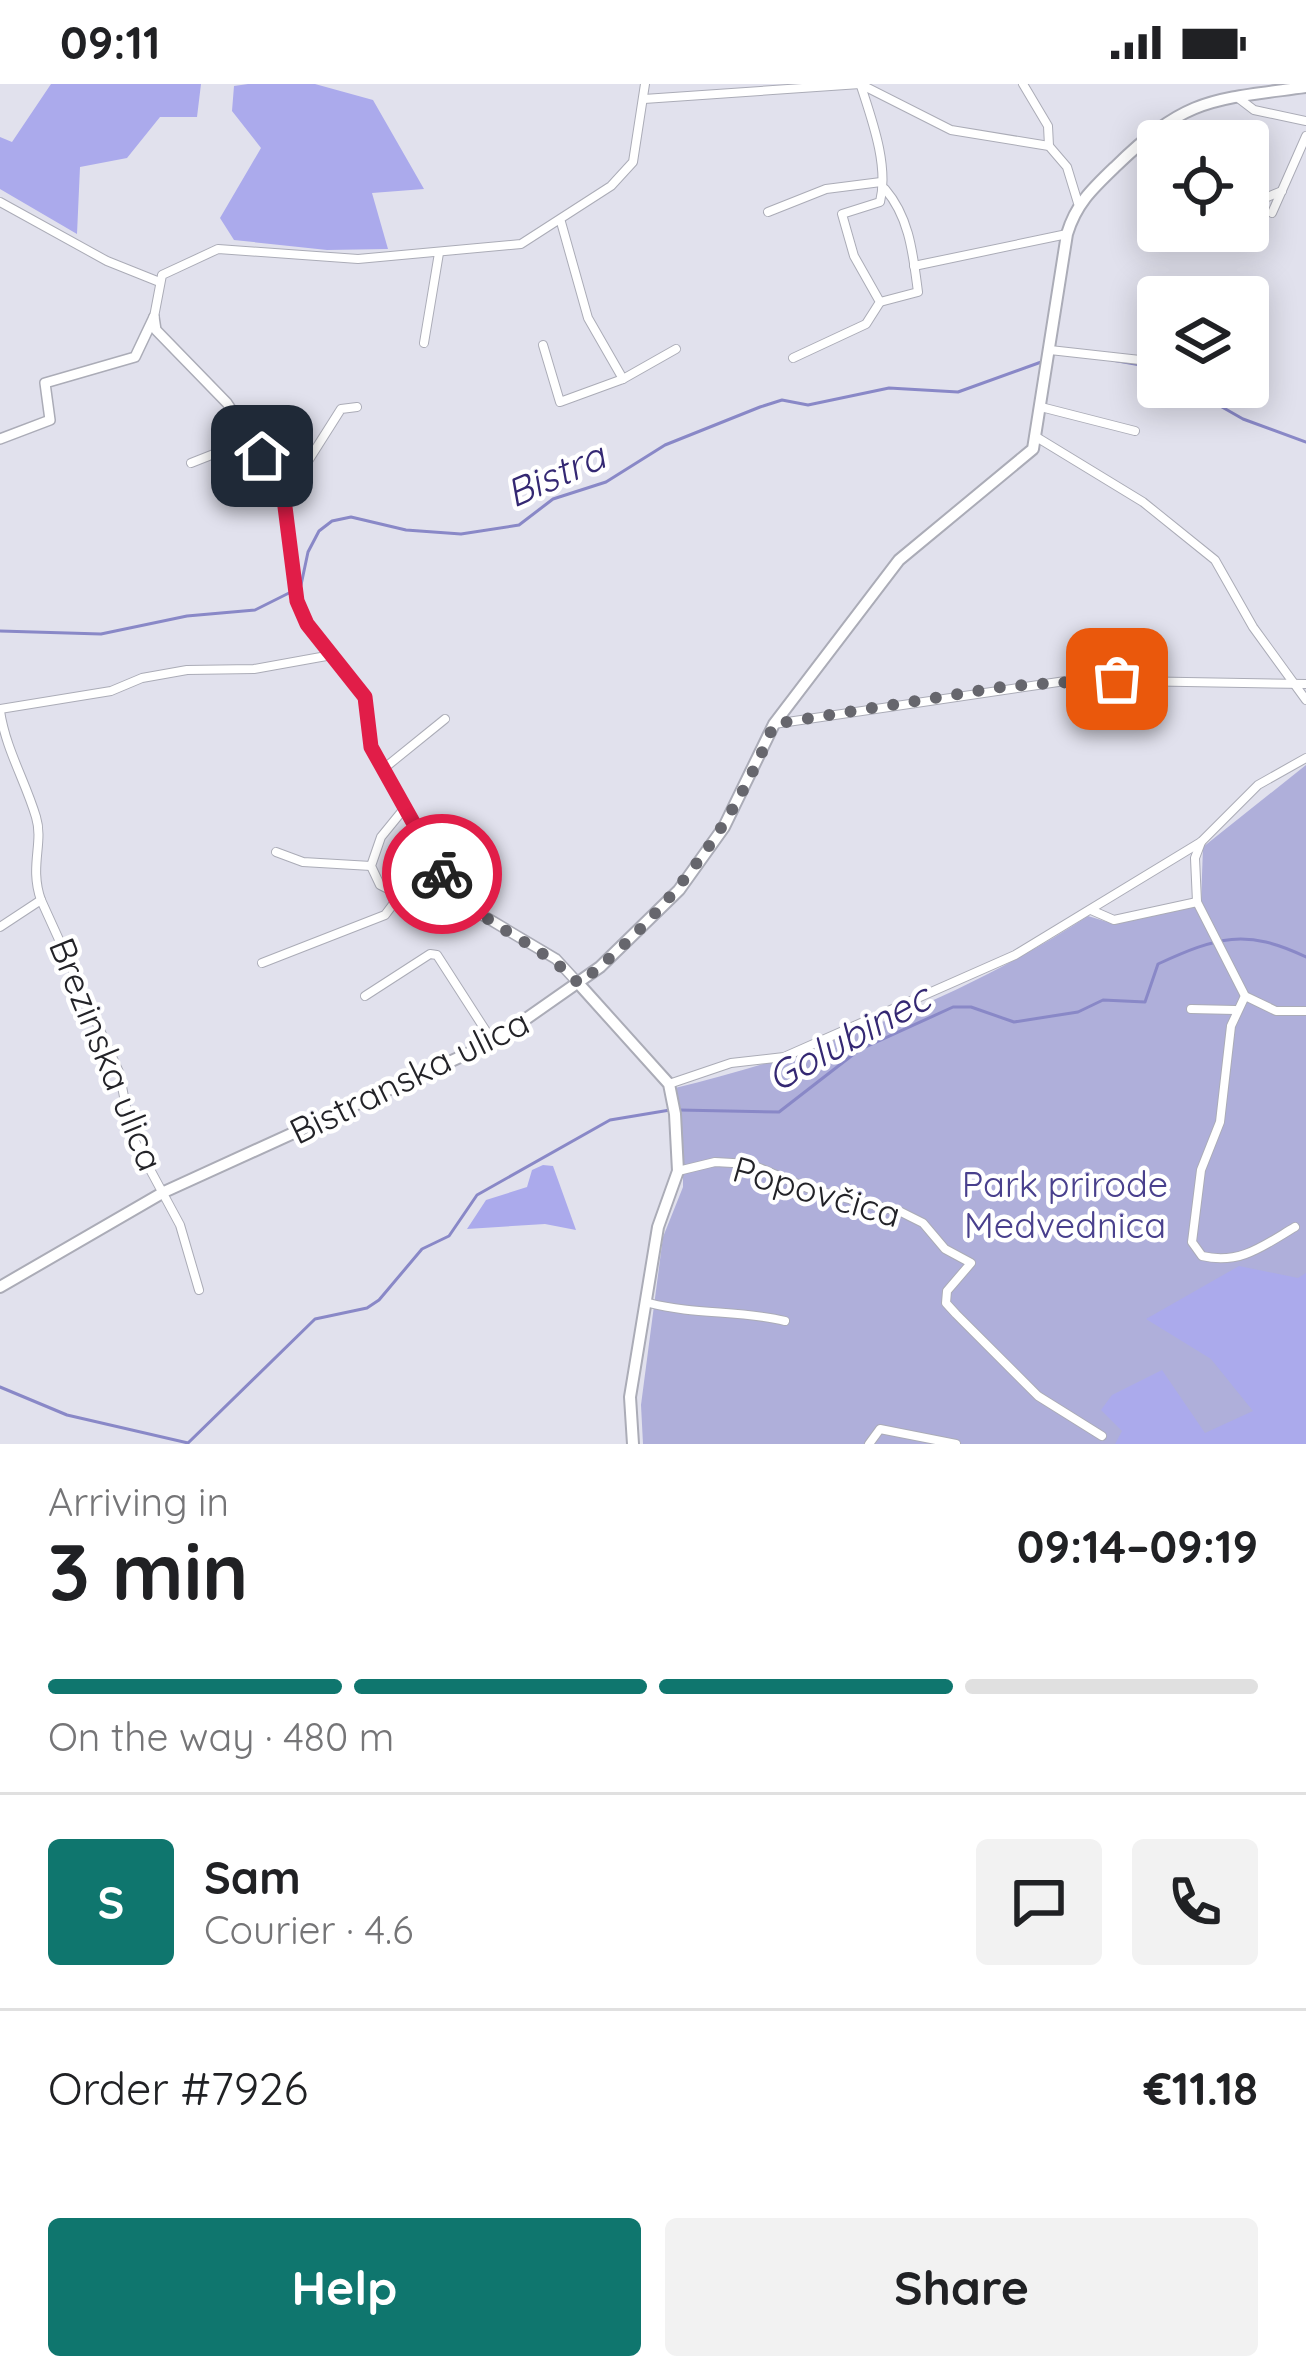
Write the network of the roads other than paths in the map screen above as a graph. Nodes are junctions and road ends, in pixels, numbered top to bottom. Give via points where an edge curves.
1 (644, 84) edge
2 (860, 84) edge
3 (1023, 84) edge
4 (1306, 87) edge
5 (1236, 96) junction
6 (644, 99) junction
7 (1173, 120) edge
8 (1306, 121) edge
9 (1306, 136) edge
10 (1049, 146) junction
11 (1137, 152) edge
12 (1301, 165) edge
13 (882, 185) junction
14 (1283, 190) junction
15 (1269, 196) edge
16 (0, 202) edge
17 (1078, 203) junction
18 (768, 212) dead end
19 (1272, 213) dead end
20 (561, 222) junction
21 (1066, 234) junction
22 (439, 253) junction
23 (914, 266) junction
24 (158, 281) junction
25 (880, 302) junction
26 (154, 317) junction
27 (424, 343) dead end
28 (543, 345) dead end
29 (676, 350) dead end
30 (1048, 356) junction
31 (793, 358) dead end
32 (1137, 361) edge
33 (623, 379) junction
34 (357, 407) dead end
35 (1041, 407) junction
36 (1136, 431) dead end
37 (1038, 438) junction
38 (0, 439) edge
39 (252, 439) junction
40 (191, 463) dead end
41 (284, 499) junction
42 (333, 655) junction
43 (1301, 684) edge
44 (1306, 700) edge
45 (0, 710) edge
46 (445, 719) dead end
47 (774, 724) junction
48 (1306, 758) edge
49 (382, 770) junction
50 (404, 810) junction
51 (1201, 842) junction
52 (276, 852) dead end
53 (370, 866) junction
54 (452, 890) junction
55 (400, 895) junction
56 (41, 901) junction
57 (1197, 902) junction
58 (1090, 909) junction
59 (0, 927) edge
60 (262, 963) dead end
61 (579, 984) junction
62 (365, 996) dead end
63 (1245, 996) junction
64 (1191, 1009) dead end
65 (1235, 1010) junction
66 (1306, 1011) edge
67 (493, 1042) junction
68 (669, 1084) junction
69 (678, 1172) junction
70 (164, 1192) junction
71 (1295, 1227) dead end
72 (0, 1287) edge
73 (199, 1290) dead end
74 (649, 1303) junction
75 (785, 1321) dead end
76 (1102, 1436) dead end
77 (633, 1444) edge
78 (869, 1444) edge
79 (956, 1444) edge

1 - 6 street
2 - 6 street
2 - 10 street via 951,130
2 - 13 street via 879,134
3 - 10 street via 1048,126
4 - 5 main road
5 - 7 main road via 1187,107
5 - 8 street via 1253,110
6 - 20 street via 633,162
9 - 12 street
10 - 17 street via 1067,167
11 - 17 main road
12 - 14 street
13 - 18 street via 826,189
13 - 23 street via 898,204
13 - 25 street via 880,202 844,211 854,256
14 - 15 street
14 - 19 street
16 - 24 street
17 - 21 main road
20 - 22 street via 520,244
20 - 33 street via 587,319
21 - 23 street
21 - 30 main road
22 - 24 street via 358,259 218,249
22 - 27 street
23 - 25 street via 918,292
24 - 26 street
25 - 31 street via 866,324
26 - 38 street via 135,357 45,383 50,420
26 - 39 street via 156,330
28 - 33 street via 560,402
29 - 33 street
30 - 32 street
30 - 35 main road
34 - 41 street via 341,409
35 - 36 street
35 - 37 main road
37 - 43 street via 1143,502 1215,560 1252,627
37 - 47 main road, Bistranska ulica via 1024,461 912,544
39 - 40 street
39 - 41 street
41 - 42 street via 293,587 307,624
42 - 45 street via 187,670
42 - 49 street via 365,697
43 - 44 street
43 - 47 street via 1072,680
45 - 56 street, Brezinska ulica via 37,819 32,875
46 - 49 street
47 - 61 main road, Bistranska ulica via 753,774 680,890
48 - 51 street via 1258,784
49 - 50 street
50 - 53 street
50 - 54 street
51 - 57 street
51 - 58 street
52 - 53 street via 302,862
53 - 55 street via 380,885
54 - 55 street
54 - 61 street via 556,959
55 - 60 street via 385,915
56 - 59 street
56 - 70 street, Brezinska ulica via 119,1072 132,1136
57 - 58 street via 1114,920
57 - 63 street
58 - 68 street via 1015,955 784,1058 731,1063
61 - 67 main road, Bistranska ulica
61 - 68 main road
62 - 67 street via 437,955
63 - 65 street
63 - 66 street via 1276,1011
64 - 65 street
65 - 71 street via 1192,1242 1202,1256 1224,1261
67 - 70 main road, Bistranska ulica
68 - 69 main road
69 - 74 main road via 658,1227
69 - 76 street, Popovčica via 738,1160 923,1223 971,1263 946,1303 1038,1396
70 - 72 main road, Bistranska ulica
70 - 73 street
74 - 75 street
74 - 77 main road via 630,1397
78 - 79 street via 880,1429

